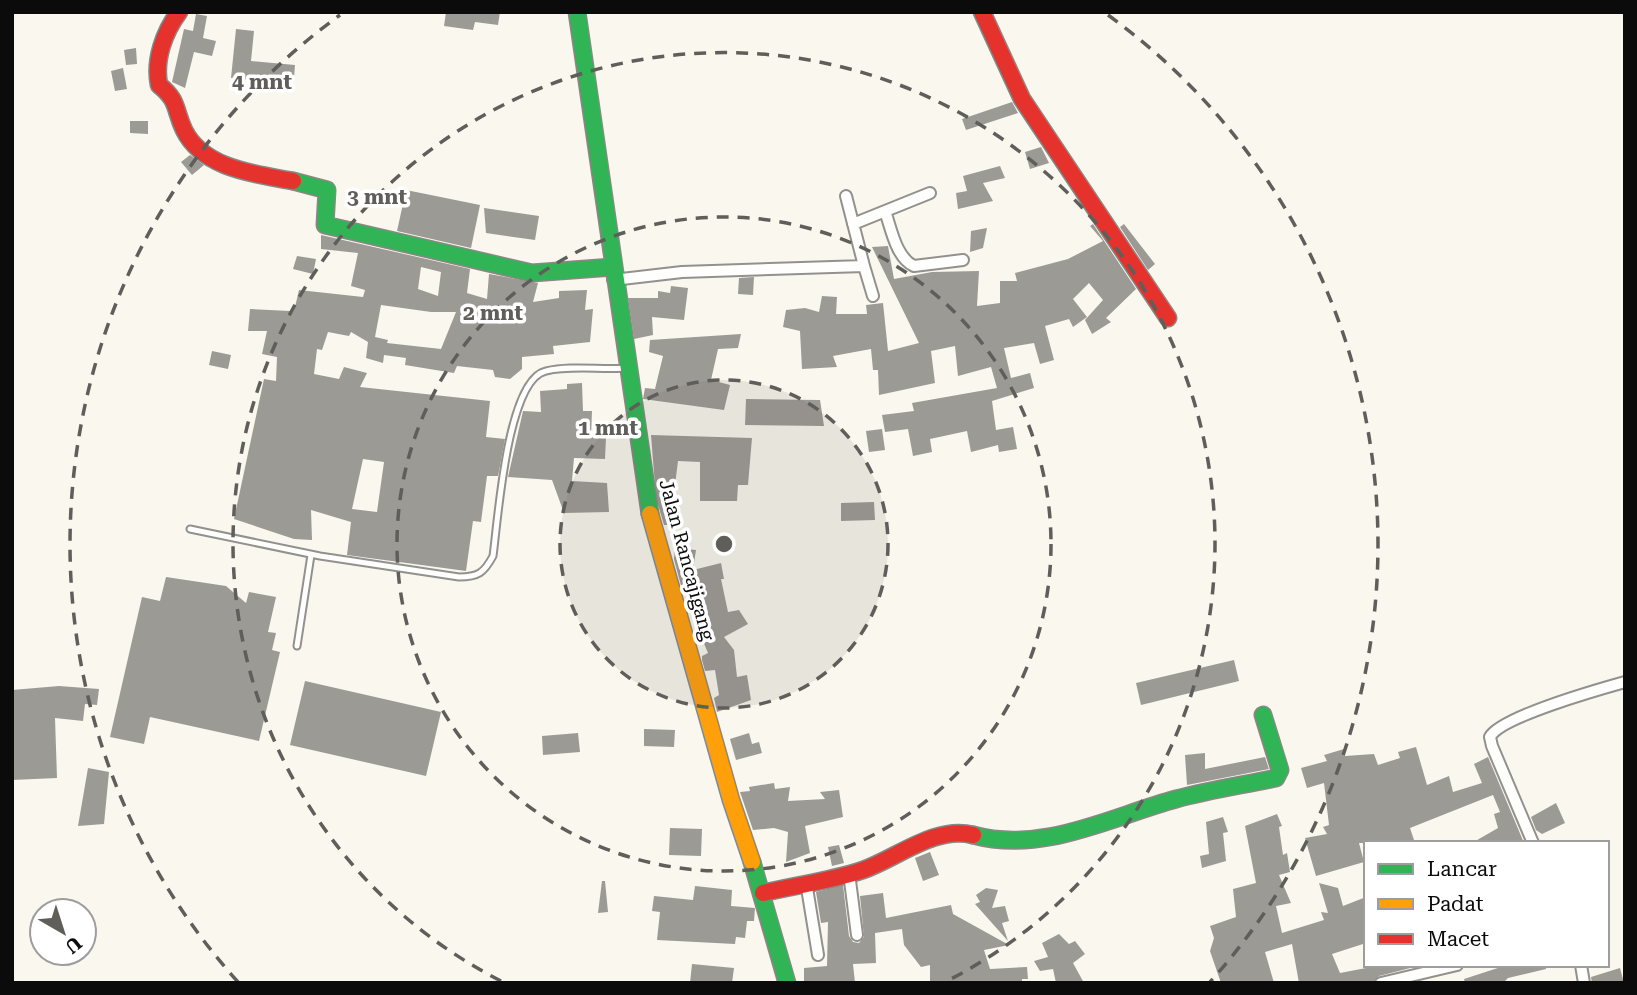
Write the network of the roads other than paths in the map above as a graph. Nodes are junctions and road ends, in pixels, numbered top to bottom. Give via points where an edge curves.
1 (179, 12) edge
2 (577, 12) edge
3 (982, 12) edge
4 (930, 192) dead end
5 (846, 197) dead end
6 (885, 211) junction
7 (853, 224) junction
8 (963, 260) dead end
9 (864, 266) junction
10 (613, 274) junction
11 (873, 296) dead end
12 (1168, 318) dead end
13 (629, 367) junction
14 (190, 529) dead end
15 (311, 555) junction
16 (297, 646) dead end
17 (1625, 682) edge
18 (1263, 715) dead end
19 (1532, 841) edge
20 (849, 873) junction
21 (806, 882) junction
22 (763, 893) junction
23 (857, 935) dead end
24 (818, 954) dead end
25 (1447, 967) edge
26 (787, 983) edge
27 (1381, 983) edge

1 - 10 street via 166,30 157,77 159,85 176,100 177,117 188,136 207,154 230,166 327,190 325,225 532,273
2 - 10 street, Jalan Rancajigang
3 - 12 street via 1022,99
4 - 6 street
5 - 7 street
6 - 7 street
6 - 8 street via 909,264
7 - 9 street
9 - 10 street
9 - 11 street
10 - 13 street, Jalan Rancajigang
13 - 15 lane via 544,371 529,381 513,419 493,556 477,577
13 - 22 street, Jalan Rancajigang via 653,530 731,800
14 - 15 lane
15 - 16 lane
17 - 19 street via 1494,729 1492,746
18 - 20 street via 1280,770 1276,778 1177,799 1080,830 1019,842 962,832 944,834
20 - 21 street
20 - 23 street
21 - 22 street
21 - 24 street
22 - 26 street, Jalan Rancajigang
25 - 27 street

